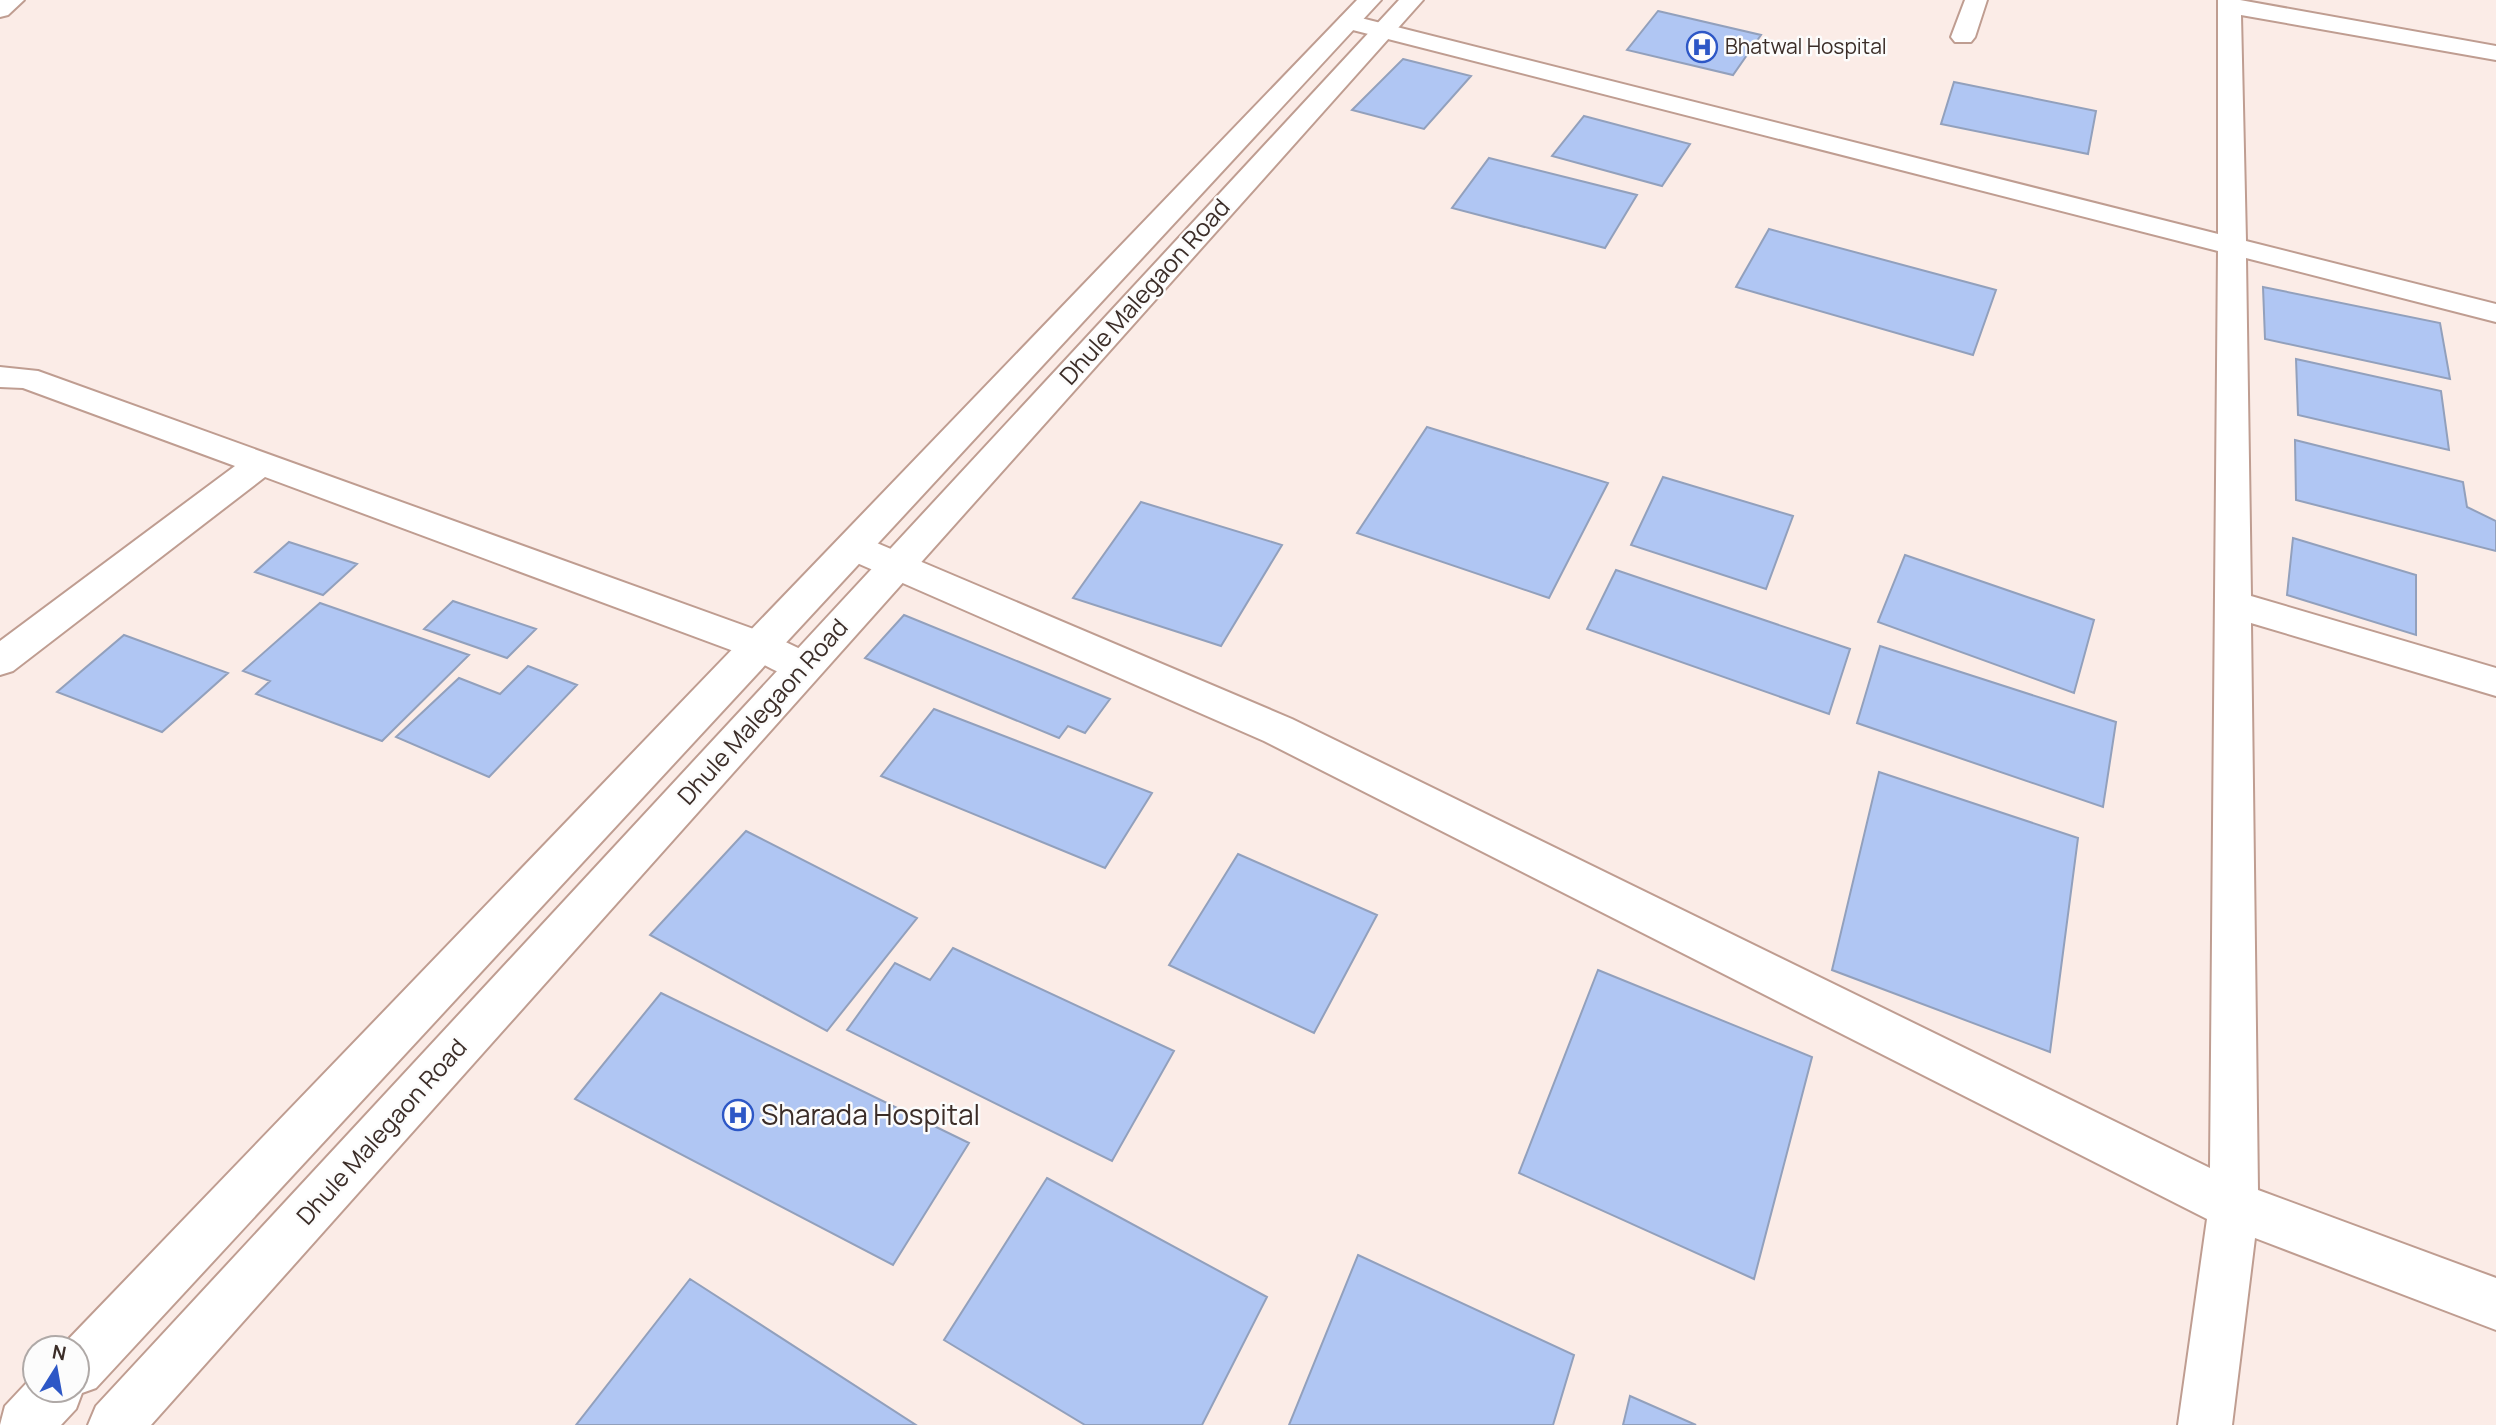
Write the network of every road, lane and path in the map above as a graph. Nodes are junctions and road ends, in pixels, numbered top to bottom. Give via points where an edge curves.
1 (13, 0) edge
2 (1412, 0) edge
3 (1976, 0) edge
4 (2229, 3) edge
5 (0, 10) edge
6 (1367, 18) edge
7 (1963, 37) dead end
8 (2496, 53) edge
9 (2231, 246) junction
10 (2496, 313) edge
11 (0, 377) edge
12 (262, 463) junction
13 (853, 547) junction
14 (895, 566) junction
15 (2232, 604) junction
16 (760, 646) junction
17 (0, 660) edge
18 (804, 667) junction
19 (2496, 682) edge
20 (2234, 1206) junction
21 (2496, 1304) edge
22 (91, 1354) edge
23 (44, 1404) edge
24 (24, 1425) edge
25 (115, 1425) edge
26 (2205, 1425) edge

1 - 5 street
2 - 6 street, Dhule Malegaon Road
3 - 7 street
4 - 8 street
4 - 9 street
6 - 9 street
6 - 13 street
6 - 14 street, Dhule Malegaon Road
9 - 10 street
9 - 15 street
11 - 12 street via 27,378
12 - 16 street
12 - 17 street
13 - 14 street
13 - 16 street
14 - 18 street, Dhule Malegaon Road
14 - 20 street via 1278,730
15 - 19 street
15 - 20 street
16 - 18 street
16 - 22 street
18 - 25 street, Dhule Malegaon Road
20 - 21 street
20 - 26 street
23 - 24 street

